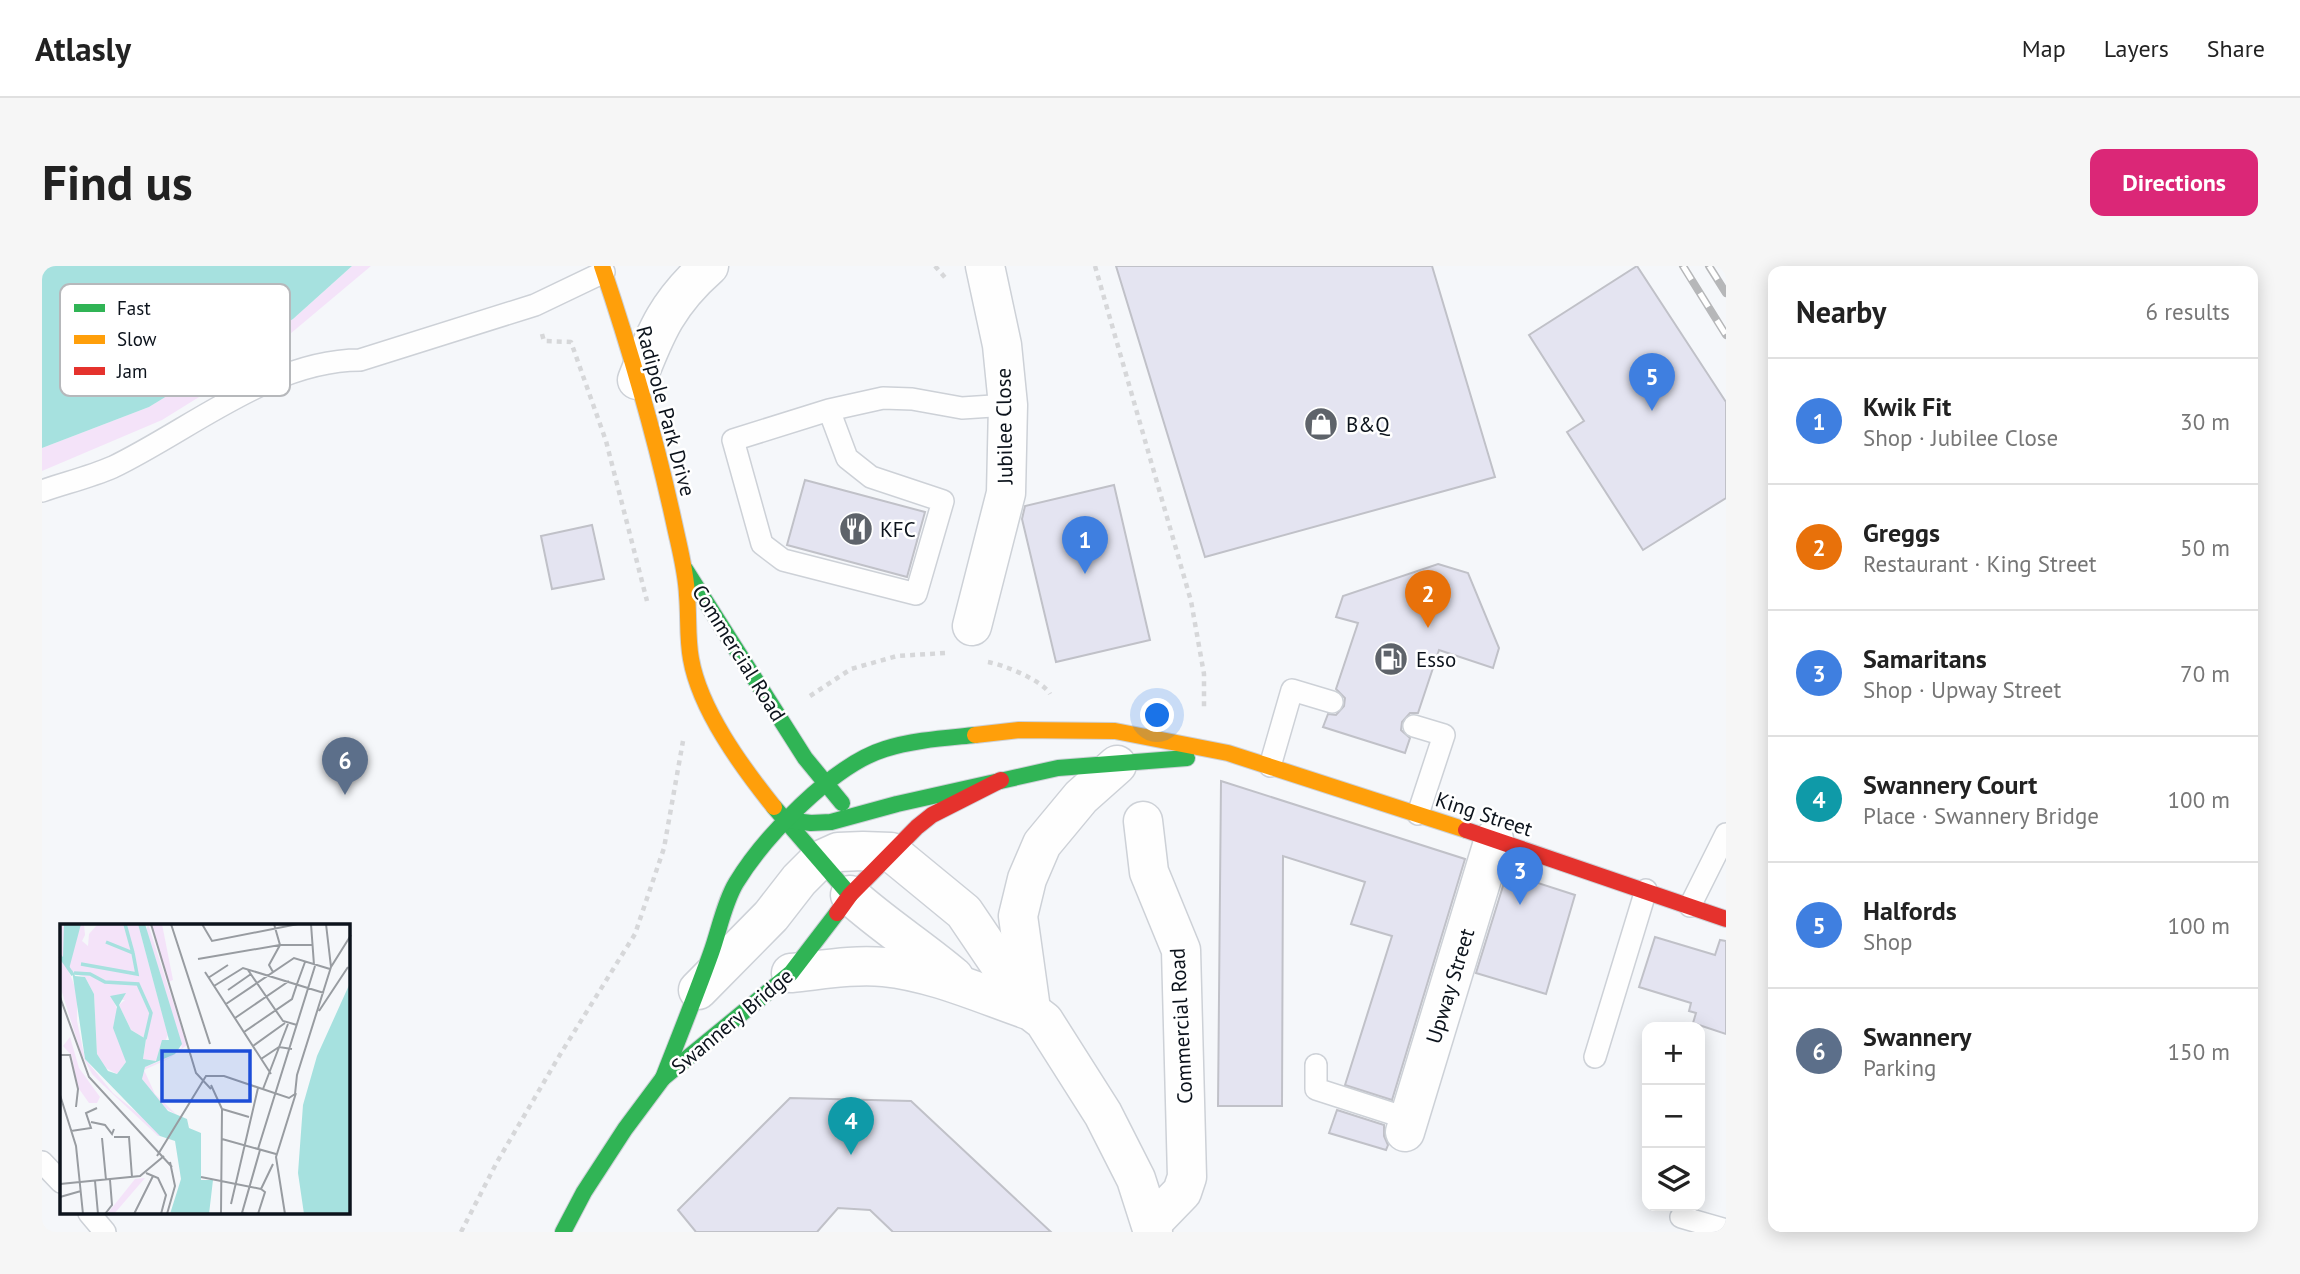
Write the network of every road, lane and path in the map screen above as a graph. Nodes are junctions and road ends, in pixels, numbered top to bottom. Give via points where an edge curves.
1 (709, 266) edge
2 (935, 266) edge
3 (985, 266) edge
4 (1095, 266) edge
5 (607, 268) edge
6 (955, 292) dead end
7 (535, 305) junction
8 (290, 374) edge
9 (638, 380) junction
10 (243, 396) edge
11 (1008, 405) junction
12 (829, 410) junction
13 (42, 491) edge
14 (684, 567) junction
15 (650, 614) dead end
16 (961, 640) joint
17 (986, 661) dead end
18 (1332, 702) dead end
19 (1204, 711) dead end
20 (780, 719) junction
21 (1414, 726) dead end
22 (1068, 729) junction
23 (683, 738) dead end
24 (1228, 753) junction
25 (1118, 765) junction
26 (1270, 766) junction
27 (1000, 780) junction
28 (826, 784) junction
29 (1418, 814) junction
30 (786, 820) junction
31 (1143, 821) dead end
32 (869, 832) junction
33 (1726, 834) edge
34 (1494, 839) junction
35 (818, 861) junction
36 (1646, 890) junction
37 (850, 895) junction
38 (1690, 906) junction
39 (1726, 919) edge
40 (791, 973) junction
41 (969, 989) junction
42 (698, 990) junction
43 (1031, 1011) junction
44 (1595, 1057) dead end
45 (1316, 1065) dead end
46 (663, 1078) junction
47 (1407, 1125) joint
48 (42, 1163) edge
49 (60, 1181) edge
50 (90, 1214) edge
51 (1681, 1217) dead end
52 (1152, 1228) edge
53 (1726, 1230) edge
54 (105, 1232) edge
55 (461, 1232) edge
56 (563, 1232) edge

1 - 9 street via 675,300 657,328
2 - 6 path
3 - 11 street, Jubilee Close via 1002,345
4 - 19 path via 1191,601 1204,674
5 - 7 lane
5 - 9 main road, Radipole Park Drive
7 - 8 lane via 360,360 335,360
7 - 15 path via 544,341 570,342 589,390
9 - 14 main road, Radipole Park Drive
10 - 13 lane via 111,467
11 - 12 lane via 962,408 883,398
11 - 16 street, Jubilee Close via 1006,494
12 - 12 lane via 733,440 762,544 783,560 916,594 943,501 871,477 847,458
14 - 20 main road, Commercial Road
14 - 30 main road, Commercial Road via 689,658 699,688 754,779
16 - 20 path via 939,651 897,656 851,669
17 - 22 path via 1045,686
18 - 26 lane via 1292,690
20 - 28 main road, Commercial Road
21 - 29 lane via 1444,736
22 - 24 main road, King Street via 1115,731
22 - 28 main road, King Street via 939,738 884,749
23 - 55 path via 664,848 635,933 497,1162
24 - 25 main road, King Street
24 - 26 main road, King Street
25 - 27 main road, King Street via 1058,768
25 - 43 street via 1081,797 1042,844 1027,879 1018,916
26 - 29 main road, King Street
27 - 32 main road, King Street
27 - 32 main road, King Street via 932,815
28 - 30 main road, King Street
28 - 32 main road, Commercial Road
29 - 34 main road, King Street
30 - 32 main road via 831,822
30 - 35 main road, Commercial Road
30 - 42 main road, Swannery Bridge via 735,885
31 - 52 street, Commercial Road via 1149,872 1181,950 1187,1177 1182,1192
32 - 35 street
32 - 37 main road, Swannery Bridge
32 - 43 street, Commercial Road via 964,912
33 - 38 lane
34 - 36 main road, King Street
34 - 47 street, Upway Street
35 - 37 main road, Commercial Road
35 - 42 street, Swannery Bridge
36 - 38 main road, King Street
36 - 44 lane
37 - 40 main road, Swannery Bridge
37 - 41 street, Commercial Road
38 - 39 main road, King Street
40 - 41 street, Commercial Road via 884,967
40 - 46 main road, Swannery Bridge
41 - 43 street, Commercial Road
42 - 46 main road, Swannery Bridge
43 - 52 street, Commercial Road via 1044,1021 1102,1114 1136,1179
45 - 47 lane via 1316,1089
46 - 56 main road, Swannery Bridge via 584,1192
48 - 49 lane
50 - 54 lane
51 - 53 lane

